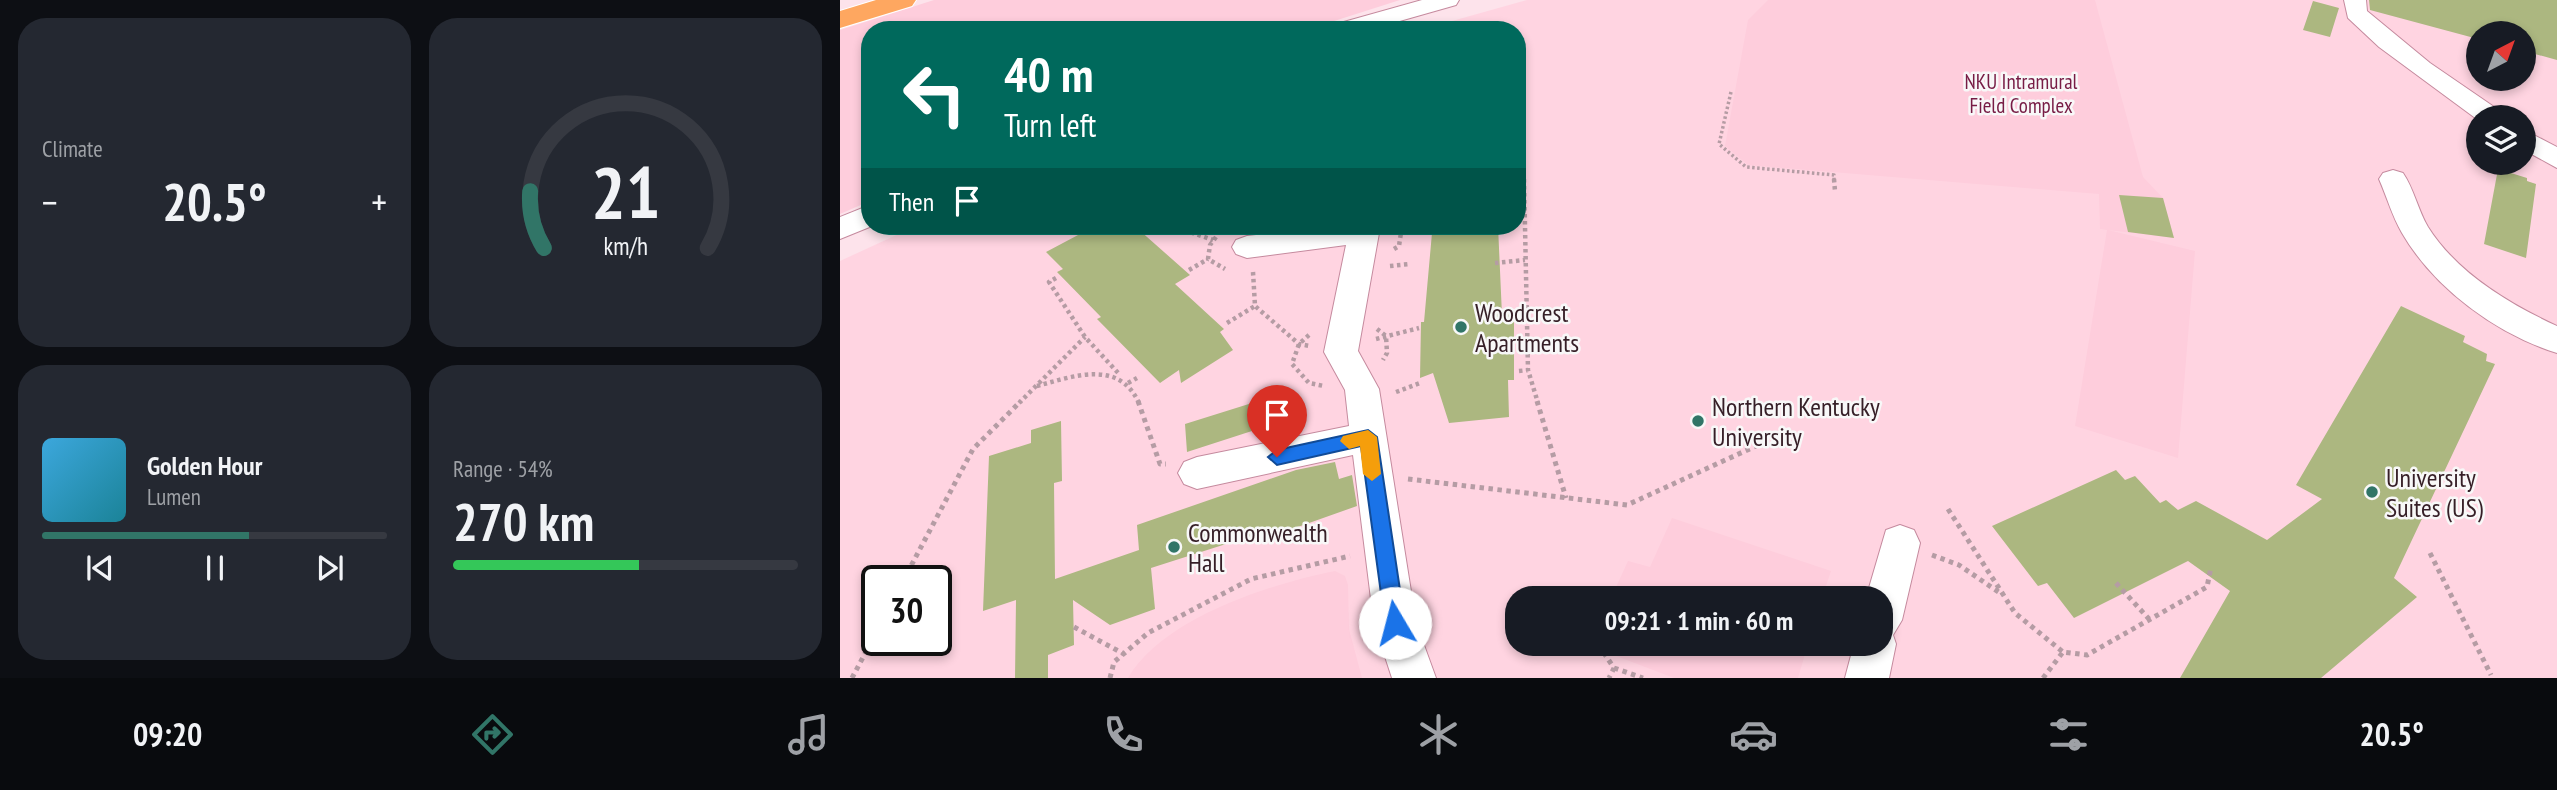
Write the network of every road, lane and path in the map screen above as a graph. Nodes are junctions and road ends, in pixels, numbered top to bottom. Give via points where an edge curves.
1 (903, 0) edge
2 (1448, 0) edge
3 (2355, 0) edge
4 (840, 20) edge
5 (1373, 21) edge
6 (1731, 92) dead end
7 (2473, 105) edge
8 (2536, 146) edge
9 (2557, 159) edge
10 (2393, 179) dead end
11 (1836, 191) dead end
12 (861, 219) edge
13 (840, 229) edge
14 (1191, 235) edge
15 (1353, 235) edge
16 (1364, 235) edge
17 (1525, 235) edge
18 (1236, 256) junction
19 (1208, 259) junction
20 (1525, 260) junction
21 (1494, 263) dead end
22 (1189, 270) dead end
23 (1056, 278) dead end
24 (1255, 306) dead end
25 (1527, 317) junction
26 (1514, 318) dead end
27 (1227, 323) dead end
28 (1313, 331) dead end
29 (1085, 337) junction
30 (2557, 340) edge
31 (1528, 370) junction
32 (1520, 371) dead end
33 (1121, 376) junction
34 (1137, 378) dead end
35 (1128, 383) junction
36 (1036, 387) junction
37 (1331, 387) dead end
38 (1368, 437) junction
39 (1756, 446) dead end
40 (1197, 473) joint
41 (1373, 475) junction
42 (1566, 498) junction
43 (1948, 509) dead end
44 (1385, 548) junction
45 (1914, 548) joint
46 (2430, 553) dead end
47 (911, 565) edge
48 (2211, 567) dead end
49 (2116, 583) dead end
50 (1893, 594) edge
51 (2004, 596) junction
52 (2149, 619) junction
53 (1074, 627) dead end
54 (2063, 653) junction
55 (1124, 654) junction
56 (864, 656) edge
57 (1606, 656) edge
58 (1872, 656) edge
59 (1614, 668) junction
60 (2491, 675) dead end
61 (852, 678) edge
62 (1110, 678) edge
63 (1414, 678) edge
64 (1609, 678) edge
65 (1643, 678) edge
66 (1867, 678) edge
67 (2043, 678) edge

1 - 4 highway
2 - 5 street
3 - 7 street via 2356,13 2384,39
6 - 11 path via 1719,144 1746,167 1834,174
8 - 9 street
10 - 30 street via 2416,233 2452,276 2530,328
12 - 13 street
14 - 18 path
15 - 18 street
16 - 38 street via 1341,352 1362,389
17 - 20 path
18 - 19 path
18 - 19 path
19 - 22 path
20 - 21 path
20 - 25 path
23 - 29 path via 1049,282
24 - 27 path
25 - 26 path
25 - 31 path
28 - 37 path via 1300,344 1292,364 1309,383
29 - 33 path
29 - 36 path
31 - 32 path
31 - 42 path
33 - 35 path
33 - 36 path via 1083,372
34 - 35 path
35 - 40 path via 1134,388 1160,464 1181,461
36 - 47 path via 973,449
38 - 40 street
38 - 41 street
39 - 42 path via 1627,505
41 - 42 path
41 - 44 street
43 - 51 path
44 - 55 path via 1251,579 1148,633
44 - 63 street via 1395,623
45 - 50 street
45 - 51 path via 1959,565
46 - 60 path
48 - 52 path via 2207,587
49 - 52 path
51 - 54 path via 2015,612
52 - 54 path via 2087,655
53 - 55 path
54 - 67 path
55 - 62 path via 1114,662
56 - 61 path
57 - 59 path
58 - 66 street
59 - 64 path
59 - 65 path

